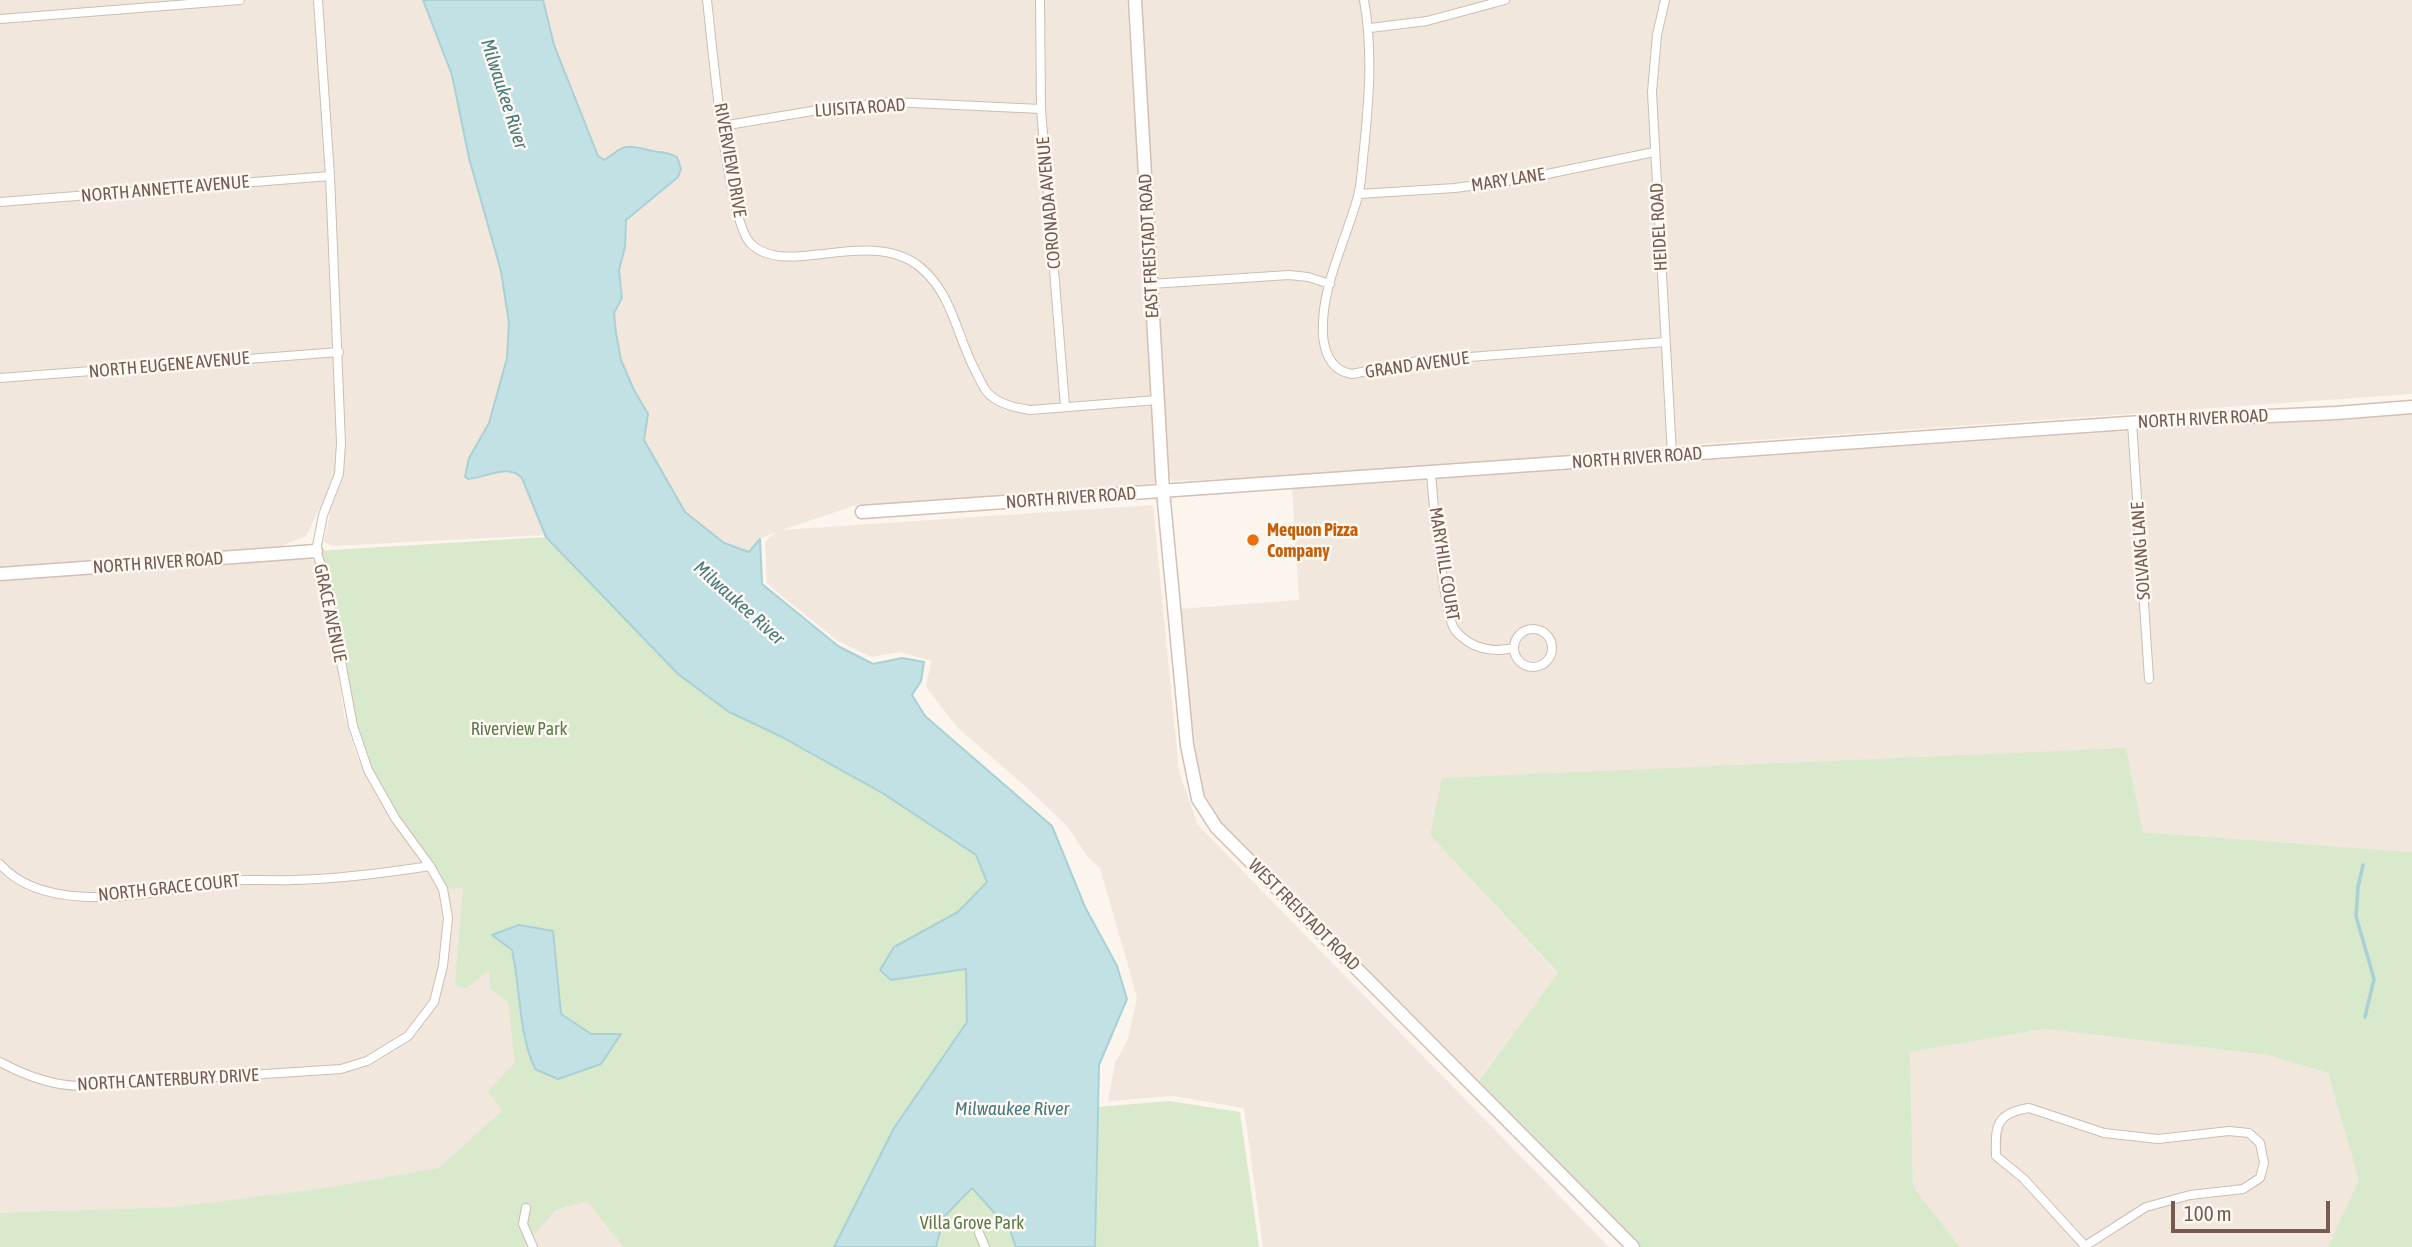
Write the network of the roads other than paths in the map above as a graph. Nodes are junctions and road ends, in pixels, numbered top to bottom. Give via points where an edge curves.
1 (240, 0) edge
2 (318, 0) edge
3 (707, 0) edge
4 (1040, 0) edge
5 (1135, 0) edge
6 (1364, 0) edge
7 (1505, 0) edge
8 (1665, 0) edge
9 (0, 19) edge
10 (1370, 28) junction
11 (1041, 109) junction
12 (722, 126) junction
13 (1654, 152) junction
14 (330, 176) junction
15 (1359, 194) junction
16 (0, 202) edge
17 (1152, 284) junction
18 (1330, 284) junction
19 (1665, 342) junction
20 (339, 352) junction
21 (0, 378) edge
22 (1157, 400) junction
23 (1065, 406) junction
24 (2412, 407) edge
25 (2132, 423) junction
26 (1672, 455) junction
27 (1431, 474) junction
28 (1163, 492) junction
29 (862, 512) dead end
30 (316, 551) junction
31 (0, 574) edge
32 (1514, 648) junction
33 (2149, 679) dead end
34 (0, 864) edge
35 (430, 866) junction
36 (0, 1062) edge
37 (341, 1069) joint
38 (526, 1208) dead end
39 (979, 1233) dead end
40 (2086, 1246) edge
41 (533, 1247) edge
42 (985, 1247) edge
43 (1633, 1247) edge

1 - 9 street
2 - 14 street, GRACE AVENUE
3 - 12 street, RIVERVIEW DRIVE
4 - 11 street, CORONADA AVENUE
5 - 17 street, EAST FREISTADT ROAD
6 - 10 street, GRAND AVENUE
7 - 10 street via 1427,21
8 - 13 street, HEIDEL ROAD via 1653,62
10 - 15 street, GRAND AVENUE
11 - 12 street, LUISITA ROAD via 892,102
11 - 23 street, CORONADA AVENUE
12 - 23 street, RIVERVIEW DRIVE via 738,214 751,244 784,257 859,250 906,259 940,290 988,393 1013,407 1030,410
13 - 15 street, MARY LANE via 1528,178
13 - 19 street, HEIDEL ROAD
14 - 16 street, NORTH ANNETTE AVENUE
14 - 20 street, GRACE AVENUE
15 - 18 street, GRAND AVENUE
17 - 18 street via 1289,275
17 - 22 street, EAST FREISTADT ROAD
18 - 19 street, GRAND AVENUE via 1323,323 1325,347 1330,361 1344,373 1419,361
19 - 26 street, HEIDEL ROAD
20 - 21 street, NORTH EUGENE AVENUE
20 - 30 street, GRACE AVENUE via 340,474 323,515
22 - 23 street, RIVERVIEW DRIVE
22 - 28 street, EAST FREISTADT ROAD
24 - 25 street, NORTH RIVER ROAD
25 - 26 street, NORTH RIVER ROAD
25 - 33 street, SOLVANG LANE
26 - 27 street, NORTH RIVER ROAD
27 - 28 street, NORTH RIVER ROAD
27 - 32 street, MARYHILL COURT via 1453,628 1472,645 1495,652
28 - 29 street, NORTH RIVER ROAD
28 - 43 street, WEST FREISTADT ROAD via 1187,745 1198,799 1216,828
30 - 31 street, NORTH RIVER ROAD
30 - 35 street, GRACE AVENUE via 325,576 353,726 368,770
32 - 32 street via 1522,664 1535,667 1546,662 1552,651 1550,640 1537,630 1523,632
34 - 35 street, NORTH GRACE COURT via 38,889 72,897 131,895 208,882 381,874
35 - 37 street, GRACE AVENUE via 443,889 448,918 434,1002 408,1036 367,1061
36 - 37 street, NORTH CANTERBURY DRIVE via 38,1079 72,1086
38 - 41 street via 523,1224
39 - 42 street
40 - 40 street via 2146,1207 2190,1195 2242,1189 2259,1178 2264,1163 2260,1143 2249,1133 2228,1131 2158,1139 2104,1133 2029,1108 2012,1110 1999,1122 1996,1156 2024,1179

